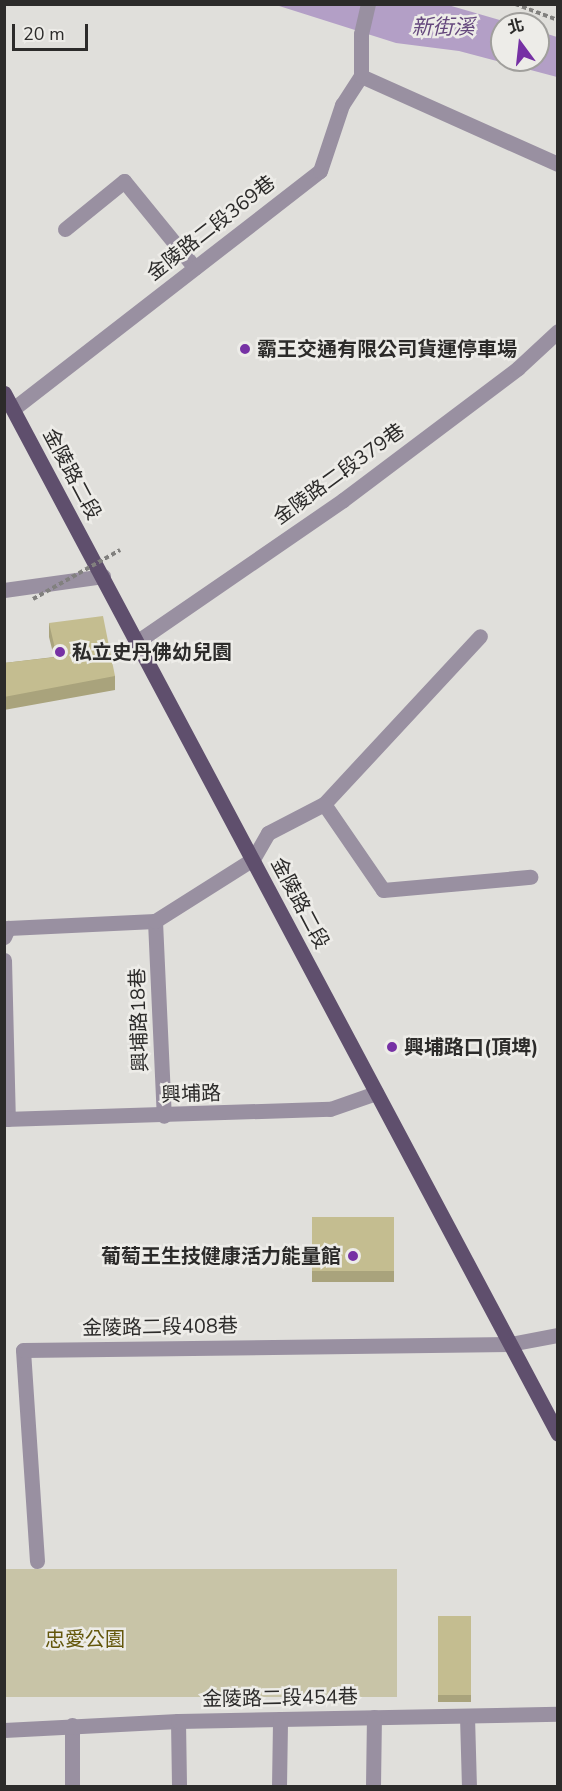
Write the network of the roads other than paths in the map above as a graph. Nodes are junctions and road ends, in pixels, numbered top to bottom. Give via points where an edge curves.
1 (368, 4) edge
2 (361, 76) junction
3 (558, 164) edge
4 (65, 229) dead end
5 (195, 268) junction
6 (558, 331) edge
7 (4, 393) edge
8 (13, 409) junction
9 (103, 576) junction
10 (4, 590) edge
11 (480, 636) dead end
12 (138, 642) junction
13 (324, 804) junction
14 (253, 859) junction
15 (530, 877) dead end
16 (156, 921) junction
17 (6, 933) edge
18 (4, 960) edge
19 (376, 1093) junction
20 (164, 1116) junction
21 (6, 1119) edge
22 (558, 1335) edge
23 (510, 1344) junction
24 (558, 1434) edge
25 (37, 1561) dead end
26 (558, 1714) edge
27 (467, 1716) junction
28 (374, 1718) junction
29 (280, 1719) junction
30 (178, 1721) junction
31 (72, 1725) junction
32 (4, 1730) edge
33 (72, 1786) edge
34 (178, 1786) edge
35 (279, 1786) edge
36 (374, 1786) edge
37 (469, 1786) edge

1 - 2 street via 361,34
2 - 3 street
2 - 5 street, 金陵路二段369巷 via 342,105 320,171
4 - 5 street via 124,181
5 - 8 street, 金陵路二段369巷
6 - 12 street, 金陵路二段379巷 via 518,368 343,500
7 - 8 main road, 金陵路二段
8 - 9 main road, 金陵路二段
9 - 10 street
9 - 12 main road, 金陵路二段
11 - 13 street
12 - 14 main road, 金陵路二段
13 - 14 street via 268,833
13 - 15 street via 383,890
14 - 16 street
14 - 19 main road, 金陵路二段
16 - 17 street
16 - 20 street, 興埔路18巷
18 - 21 street
19 - 20 street, 興埔路 via 330,1109
19 - 23 main road, 金陵路二段
20 - 21 street, 興埔路
22 - 23 street
23 - 24 main road, 金陵路二段
23 - 25 street, 金陵路二段408巷 via 23,1350
26 - 27 street, 金陵路二段454巷
27 - 28 street, 金陵路二段454巷
27 - 37 street
28 - 29 street, 金陵路二段454巷
28 - 36 street
29 - 30 street, 金陵路二段454巷
29 - 35 street
30 - 31 street, 金陵路二段454巷
30 - 34 street
31 - 32 street, 金陵路二段454巷
31 - 33 street

